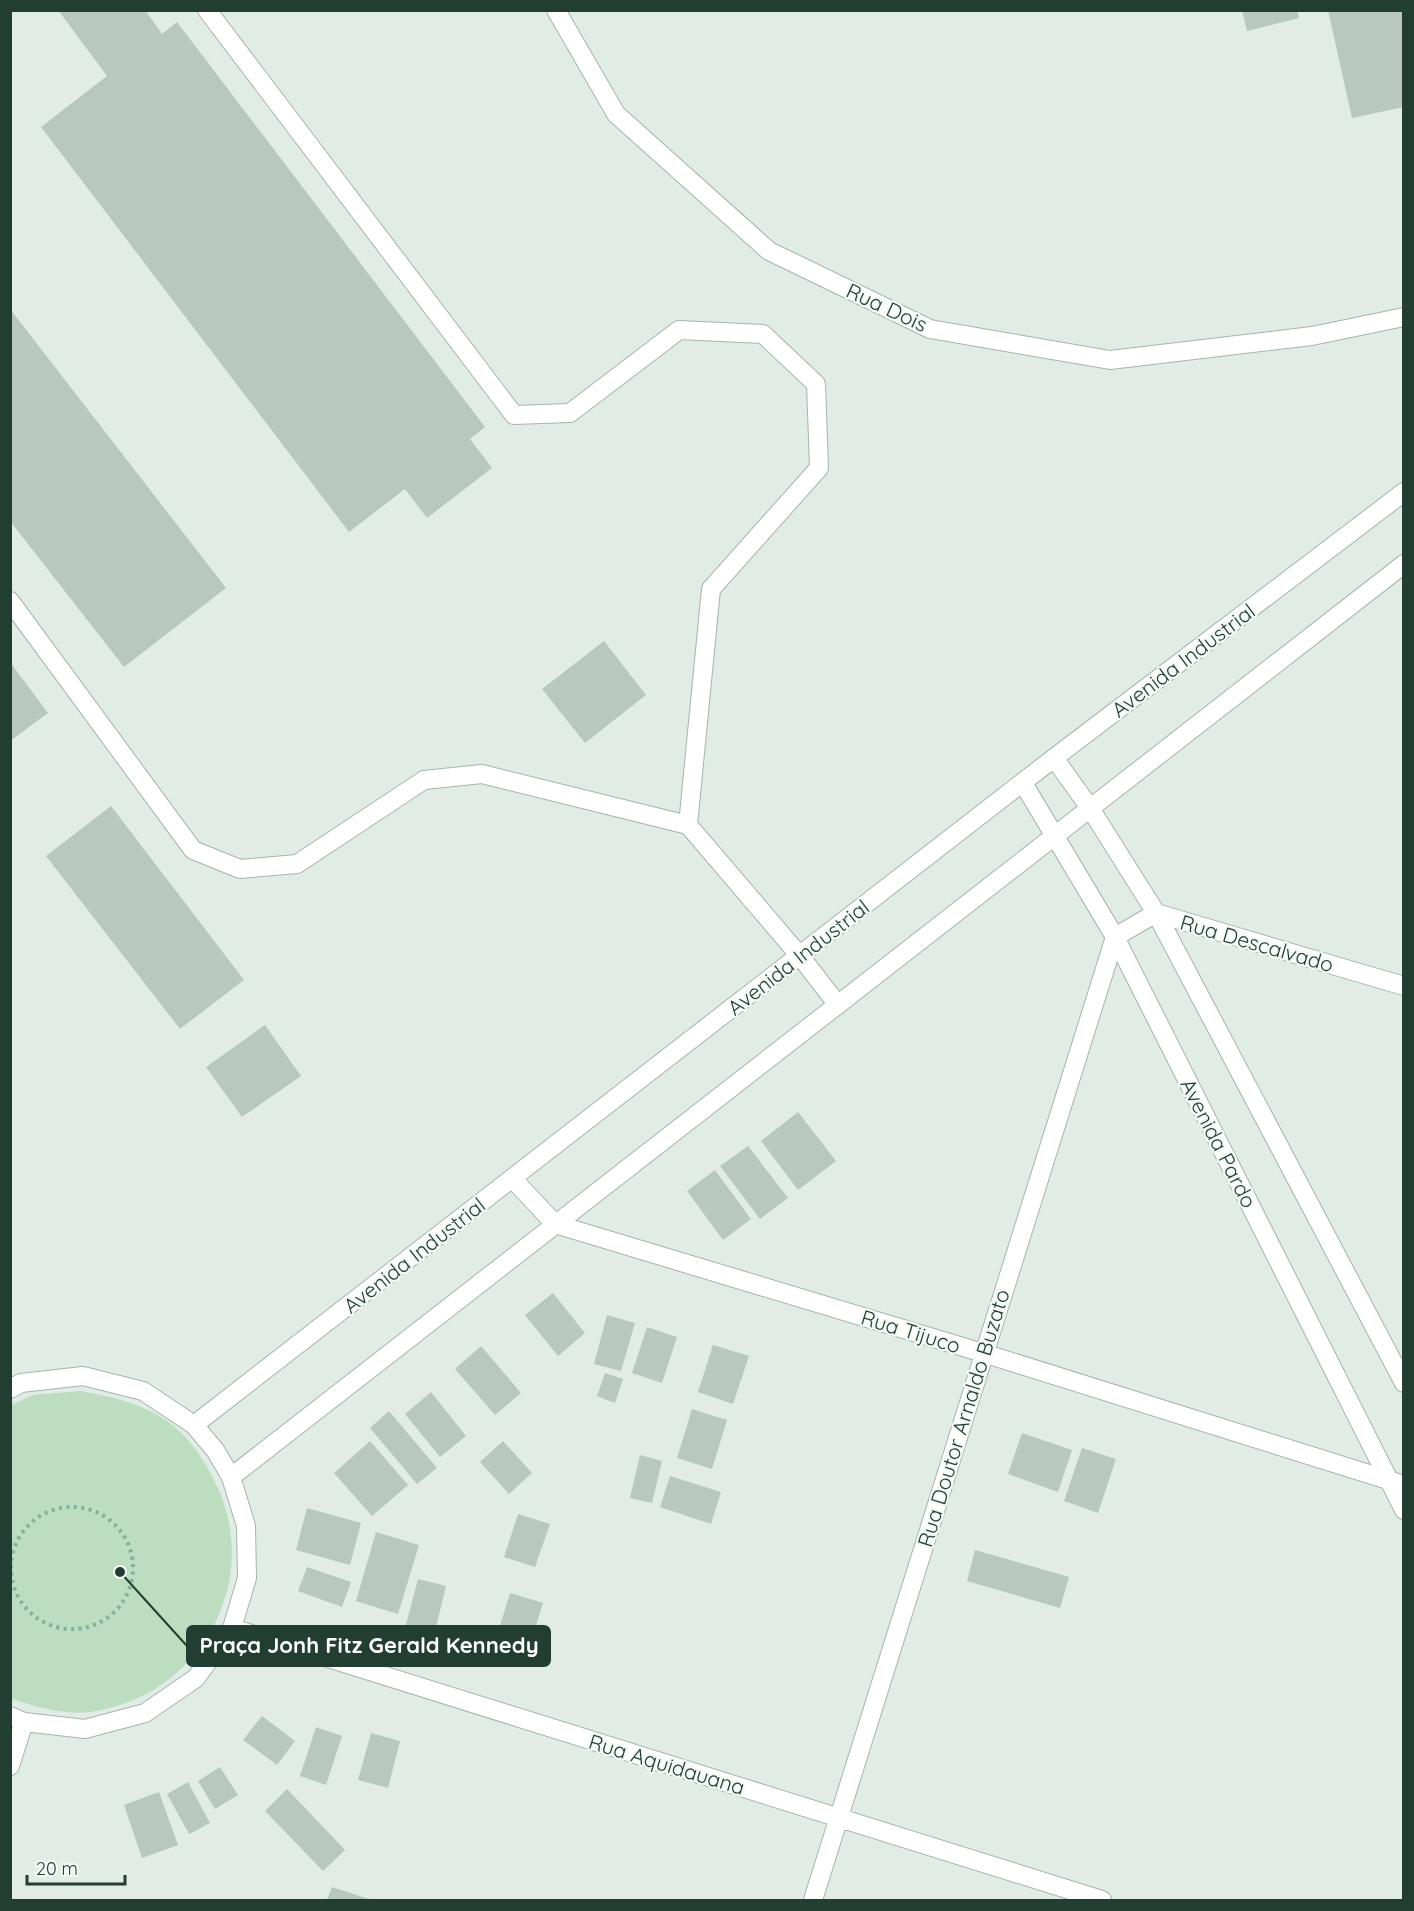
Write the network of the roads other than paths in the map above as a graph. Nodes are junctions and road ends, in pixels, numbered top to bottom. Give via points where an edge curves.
1 (207, 10) edge
2 (556, 10) edge
3 (1404, 317) edge
4 (1404, 492) edge
5 (1404, 564) edge
6 (10, 602) edge
7 (1054, 758) junction
8 (1023, 783) junction
9 (1090, 808) junction
10 (688, 825) junction
11 (1055, 837) junction
12 (1156, 913) junction
13 (1115, 937) junction
14 (800, 956) junction
15 (1404, 986) edge
16 (838, 1005) junction
17 (512, 1178) junction
18 (555, 1224) junction
19 (983, 1353) junction
20 (1404, 1383) edge
21 (10, 1389) edge
22 (194, 1425) junction
23 (231, 1477) junction
24 (1396, 1482) edge
25 (1404, 1510) edge
26 (232, 1628) junction
27 (17, 1719) edge
28 (10, 1766) edge
29 (839, 1818) junction
30 (813, 1900) edge
31 (1102, 1900) edge

1 - 10 street via 514,415 570,413 680,330 763,334 816,384 819,468 711,588
2 - 3 street, Rua Dois via 616,114 769,251 930,329 1110,360 1312,336
4 - 7 street, Avenida Industrial
5 - 9 street
6 - 10 street via 193,850 240,869 297,864 424,780 482,774
7 - 8 street, Avenida Industrial
7 - 9 street
8 - 11 street, Avenida Pardo
8 - 14 street, Avenida Industrial
9 - 11 street
9 - 12 street
10 - 14 street
11 - 13 street, Avenida Pardo
11 - 16 street
12 - 13 street, Rua Descalvado
12 - 15 street, Rua Descalvado
12 - 20 street
13 - 19 street, Rua Doutor Arnaldo Buzato
13 - 24 street, Avenida Pardo
14 - 16 street
14 - 17 street, Avenida Industrial
16 - 18 street
17 - 18 street
17 - 22 street, Avenida Industrial
18 - 19 street, Rua Tijuco
18 - 23 street
19 - 24 street, Rua Tijuco
19 - 29 street, Rua Doutor Arnaldo Buzato
21 - 22 street via 21,1383 83,1376 143,1391
22 - 23 street
23 - 26 street via 246,1526 247,1578
24 - 25 street, Avenida Pardo
26 - 27 street via 196,1678 145,1713 85,1729
26 - 29 street, Rua Aquidauana
27 - 28 street
29 - 30 street, Rua Doutor Arnaldo Buzato
29 - 31 street, Rua Aquidauana

